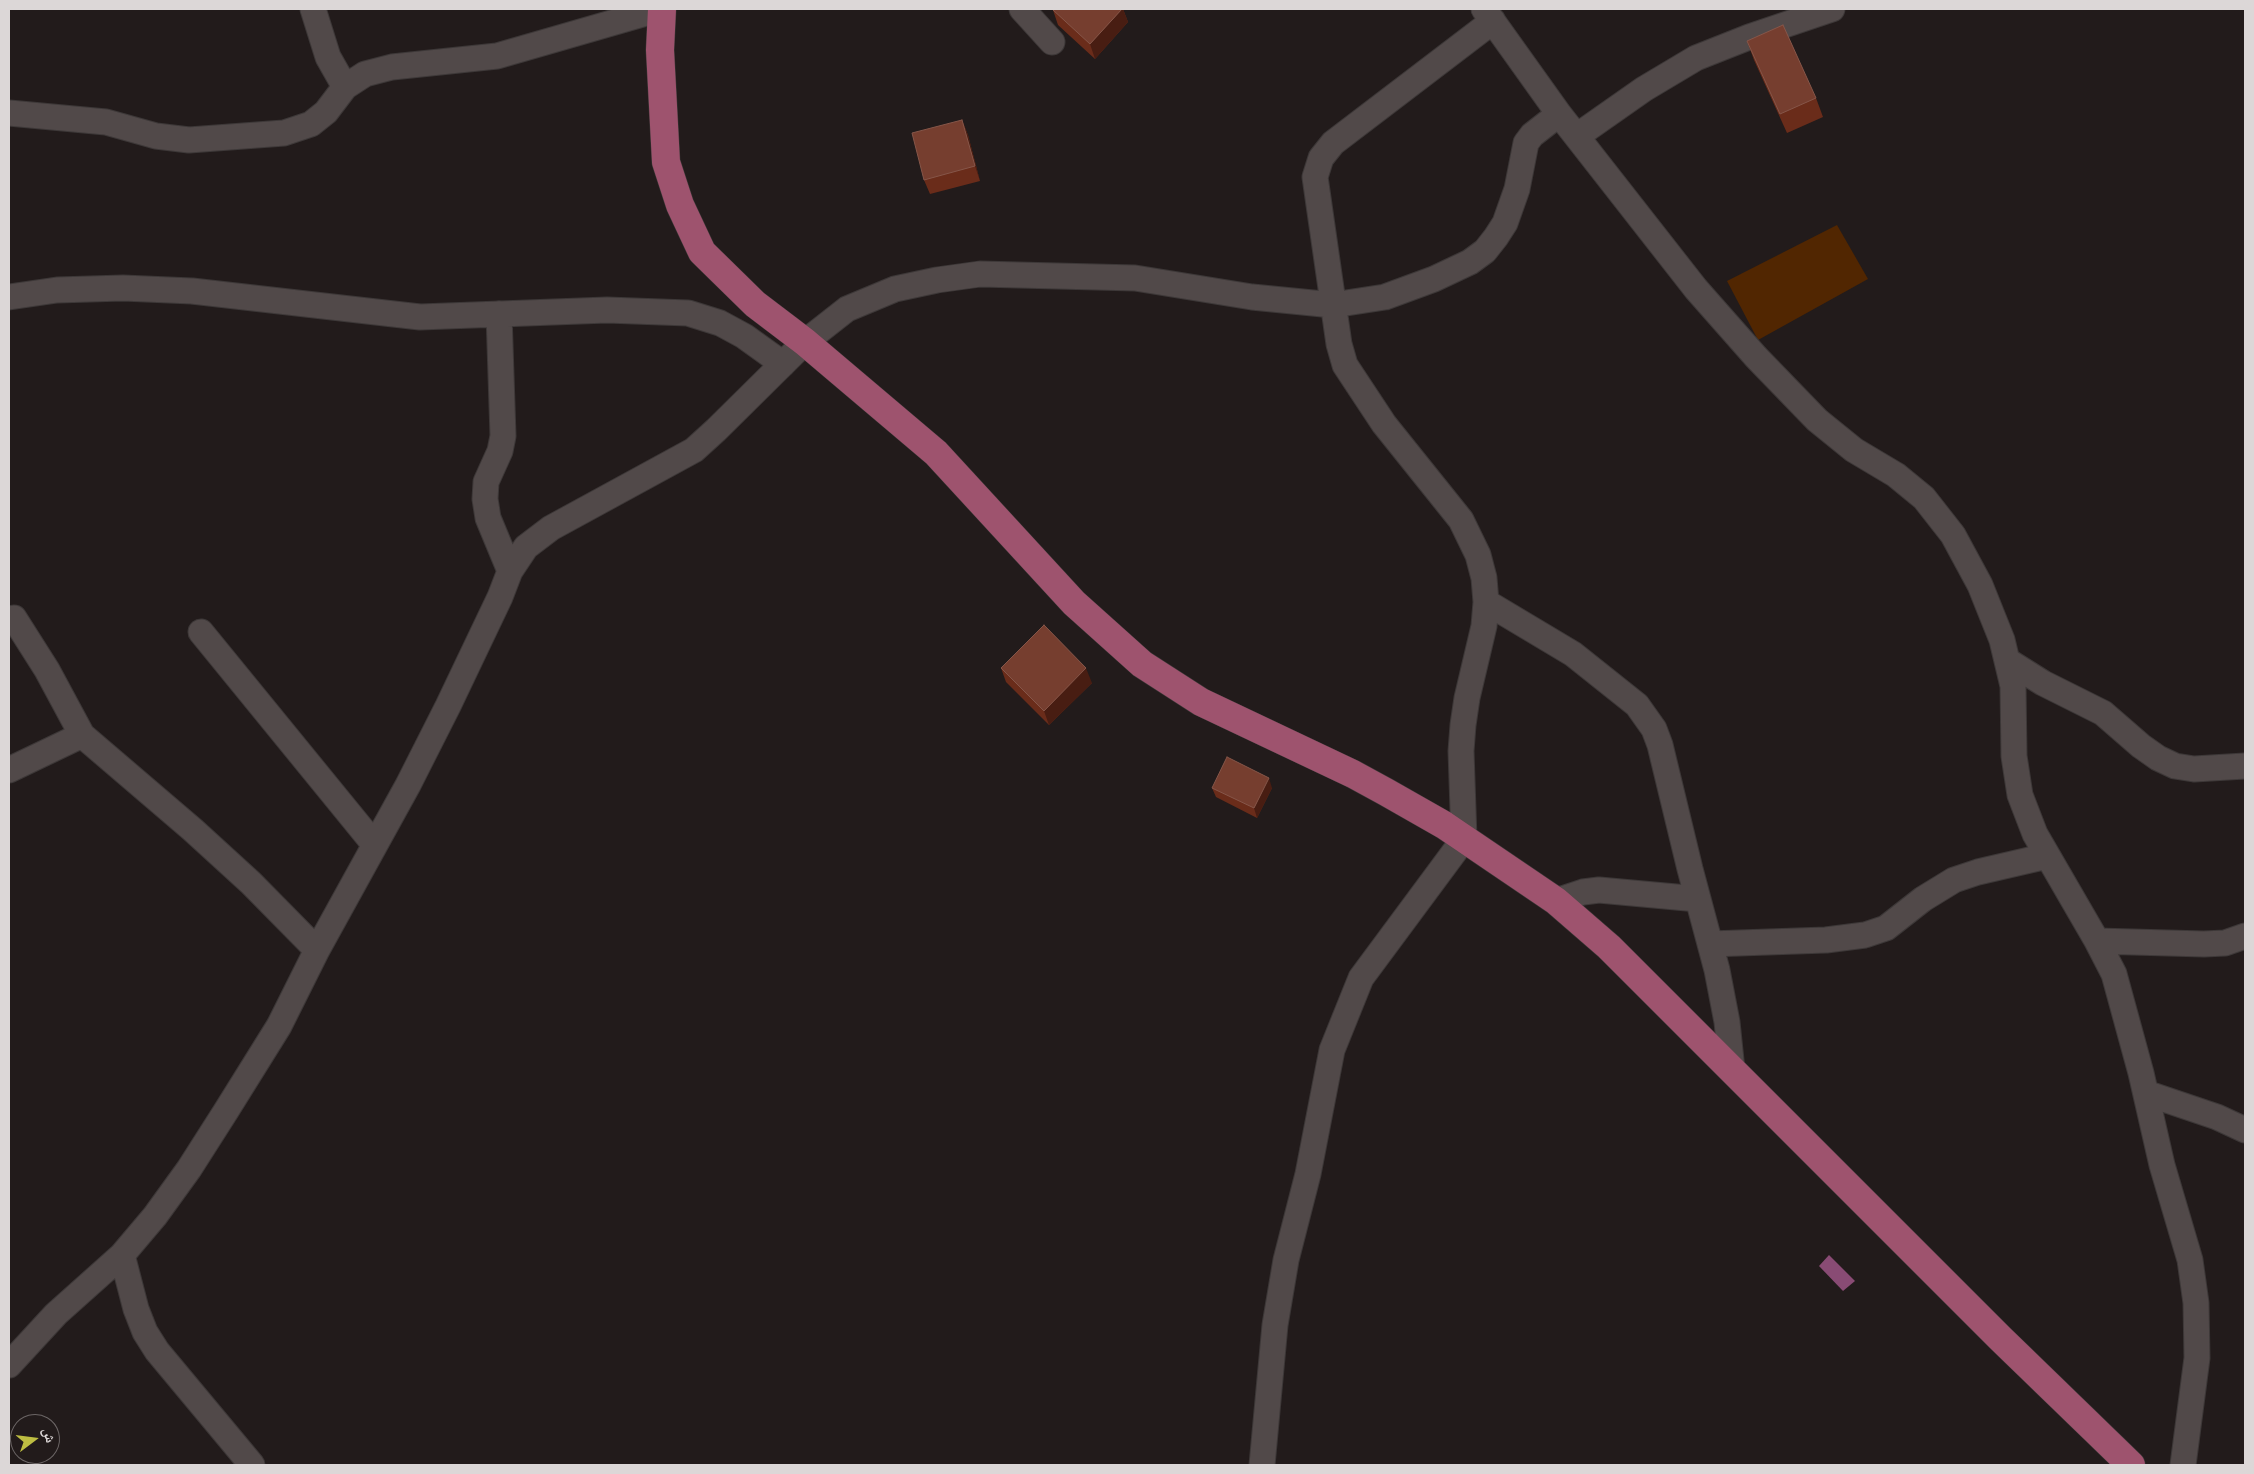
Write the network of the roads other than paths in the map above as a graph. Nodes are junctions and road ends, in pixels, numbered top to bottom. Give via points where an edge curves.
1 (313, 9) edge
2 (661, 9) edge
3 (1022, 9) edge
4 (1832, 9) edge
5 (1488, 15) edge
6 (587, 19) edge
7 (1052, 42) dead end
8 (345, 87) junction
9 (9, 114) edge
10 (1559, 114) junction
11 (1577, 136) junction
12 (9, 296) edge
13 (1333, 305) junction
14 (499, 314) junction
15 (805, 342) junction
16 (783, 364) junction
17 (510, 571) junction
18 (1486, 602) junction
19 (14, 618) dead end
20 (201, 632) dead end
21 (2008, 661) junction
22 (82, 735) junction
23 (2245, 766) edge
24 (9, 770) edge
25 (1464, 839) junction
26 (374, 844) junction
27 (2047, 856) junction
28 (1698, 899) junction
29 (1556, 901) junction
30 (2245, 936) edge
31 (2097, 941) junction
32 (1710, 944) junction
33 (317, 950) junction
34 (1732, 1070) junction
35 (2146, 1093) junction
36 (2245, 1130) edge
37 (122, 1255) junction
38 (9, 1365) edge
39 (252, 1465) edge
40 (1262, 1465) edge
41 (2131, 1465) edge
42 (2183, 1465) edge

1 - 8 street via 328,57
2 - 6 street
2 - 15 main road via 666,162 680,205 702,252 755,304
3 - 7 street
4 - 11 street via 1696,58 1644,89
5 - 10 street
5 - 13 street via 1333,143 1321,158 1315,177
6 - 8 street via 497,56 392,67 365,74
8 - 9 street via 326,112 311,124 284,133 237,138 189,140 156,136 106,122
10 - 11 street
10 - 13 street via 1526,143 1505,222 1485,251 1452,272 1403,292
11 - 21 street via 1696,289 1810,414 1854,450 1911,486 1936,513 1953,535 1980,585
12 - 14 street via 57,290 123,288 192,292 420,317
13 - 15 street via 1252,297 1135,278 980,274 895,289 847,308
13 - 18 street via 1345,365 1384,424 1461,520 1478,555
14 - 16 street via 607,310 688,313 720,323
14 - 17 street via 502,436 500,451 486,482 485,499 488,518
15 - 16 street
15 - 25 main road via 936,453 1074,603 1142,664 1201,702 1353,774
16 - 17 street via 694,450 552,528 526,547
17 - 26 street via 448,706
18 - 25 street via 1463,724
18 - 28 street via 1573,654 1637,706 1654,729
19 - 22 street
20 - 26 street
21 - 23 street via 2103,713 2141,746 2175,766 2194,770
21 - 27 street via 2014,704 2016,776 2026,815
22 - 24 street
22 - 33 street via 251,883
25 - 29 main road
25 - 40 street via 1361,978 1332,1050 1275,1325
26 - 33 street
27 - 31 street
27 - 32 street via 1954,880 1886,928 1865,935
28 - 29 street via 1598,890
28 - 32 street
29 - 34 main road via 1609,947
30 - 31 street via 2226,943 2204,944
31 - 35 street via 2114,974
32 - 34 street via 1723,997
33 - 37 street via 279,1026 189,1169
34 - 41 main road
35 - 36 street
35 - 42 street via 2162,1165 2190,1260 2196,1304 2196,1358
37 - 38 street via 56,1314
37 - 39 street via 145,1332 157,1351

